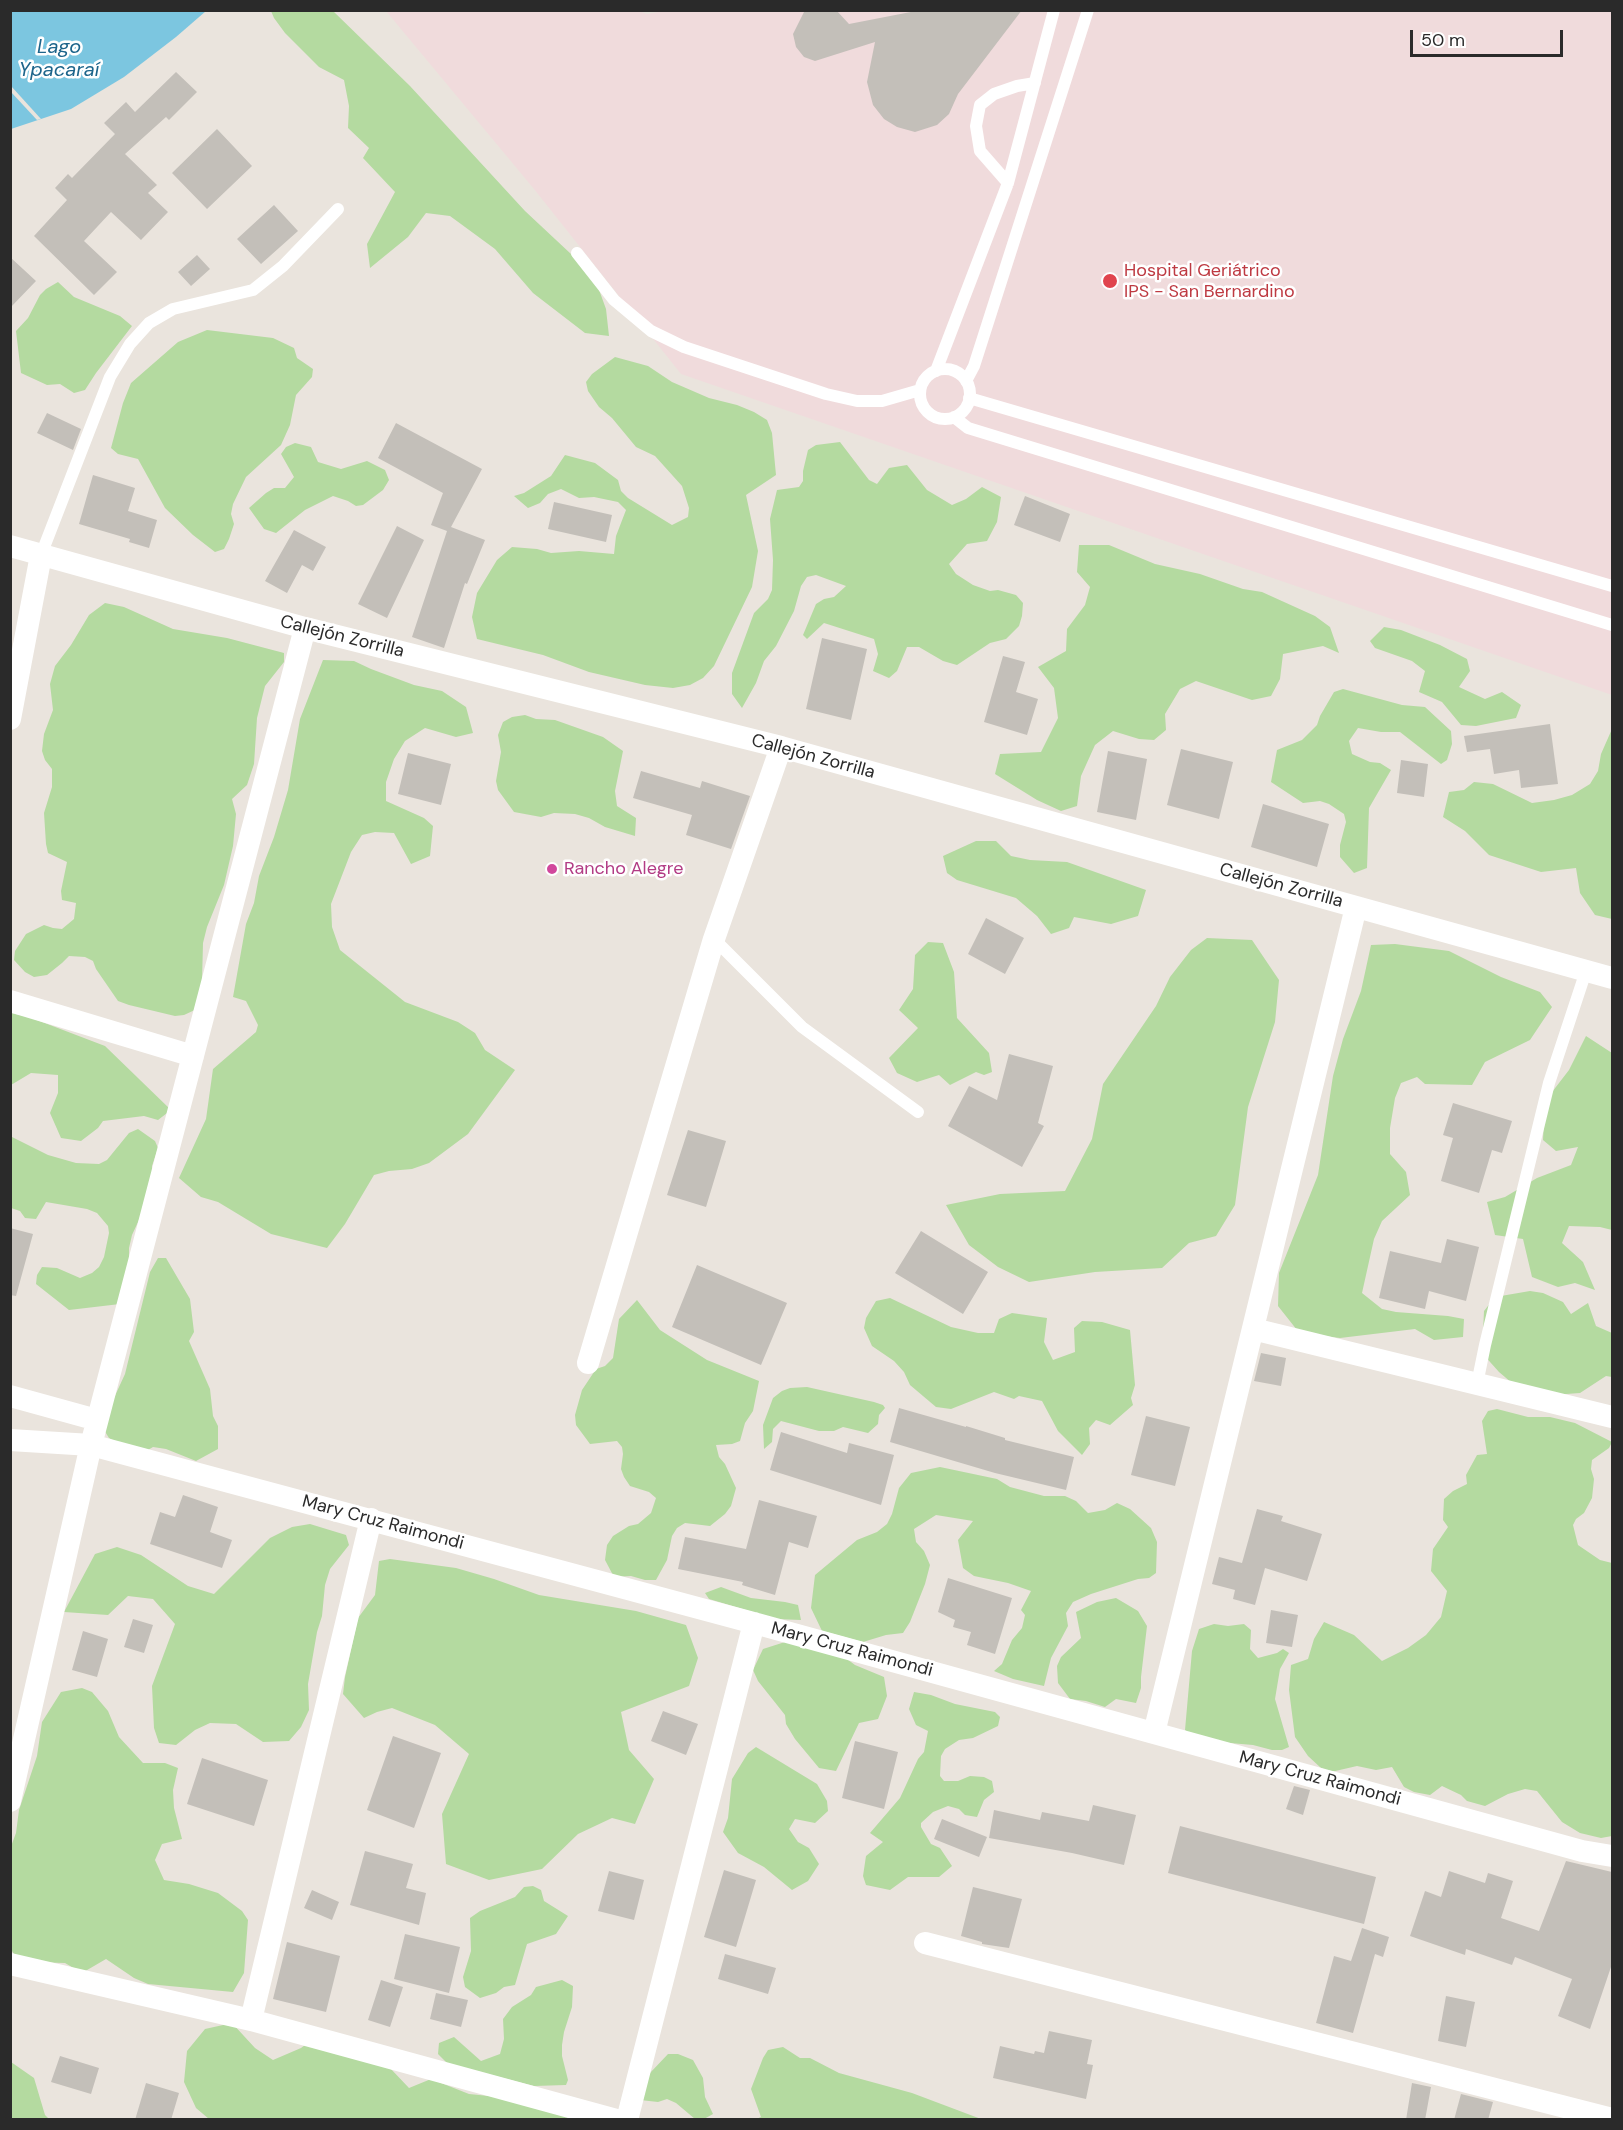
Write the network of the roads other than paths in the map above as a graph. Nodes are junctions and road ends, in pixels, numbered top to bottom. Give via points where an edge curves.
1 (1054, 10) edge
2 (1088, 10) edge
3 (1035, 83) junction
4 (1008, 183) junction
5 (338, 209) dead end
6 (577, 253) dead end
7 (936, 371) junction
8 (966, 381) junction
9 (920, 390) junction
10 (969, 398) junction
11 (954, 417) junction
12 (10, 546) edge
13 (41, 555) junction
14 (1612, 586) edge
15 (1612, 625) edge
16 (305, 628) junction
17 (10, 719) edge
18 (781, 747) junction
19 (1356, 907) junction
20 (714, 939) junction
21 (1586, 971) junction
22 (1612, 978) edge
23 (10, 1000) edge
24 (193, 1056) junction
25 (918, 1112) dead end
26 (1253, 1329) junction
27 (588, 1363) dead end
28 (1478, 1384) junction
29 (10, 1396) edge
30 (1612, 1417) edge
31 (98, 1420) junction
32 (10, 1440) edge
33 (91, 1445) junction
34 (371, 1519) junction
35 (754, 1623) junction
36 (1154, 1733) junction
37 (10, 1801) edge
38 (1612, 1856) edge
39 (925, 1943) dead end
40 (10, 1964) edge
41 (250, 2020) junction
42 (1612, 2119) edge
43 (617, 2120) edge
44 (627, 2120) edge

1 - 3 lane
2 - 8 lane
3 - 4 lane
3 - 4 lane via 994,94 980,105 976,126 980,151
4 - 7 lane
5 - 13 lane via 283,266 253,290 173,309 149,323 130,344 110,377
6 - 9 lane via 614,300 651,331 684,347 857,401 882,400
7 - 8 lane via 953,371
7 - 9 lane
8 - 10 lane
9 - 11 lane via 920,399 929,413 937,418
10 - 11 lane via 961,413
10 - 14 lane
11 - 15 lane via 968,428
12 - 13 street, Callejón Zorrilla
13 - 16 street, Callejón Zorrilla
13 - 17 street
16 - 18 street, Callejón Zorrilla
16 - 24 street
18 - 19 street, Callejón Zorrilla
18 - 20 street
19 - 21 street, Callejón Zorrilla
19 - 26 street
20 - 25 lane via 802,1027
20 - 27 street
21 - 22 street, Callejón Zorrilla
21 - 28 lane via 1548,1083
23 - 24 street
24 - 31 street
26 - 28 street
26 - 36 street
28 - 30 street
29 - 31 street
31 - 33 street
32 - 33 street, Mary Cruz Raimondi
33 - 34 street, Mary Cruz Raimondi
33 - 37 street
34 - 35 street, Mary Cruz Raimondi
34 - 41 street
35 - 36 street, Mary Cruz Raimondi
35 - 44 street
36 - 38 street, Mary Cruz Raimondi
39 - 42 street
40 - 41 street
41 - 43 street

